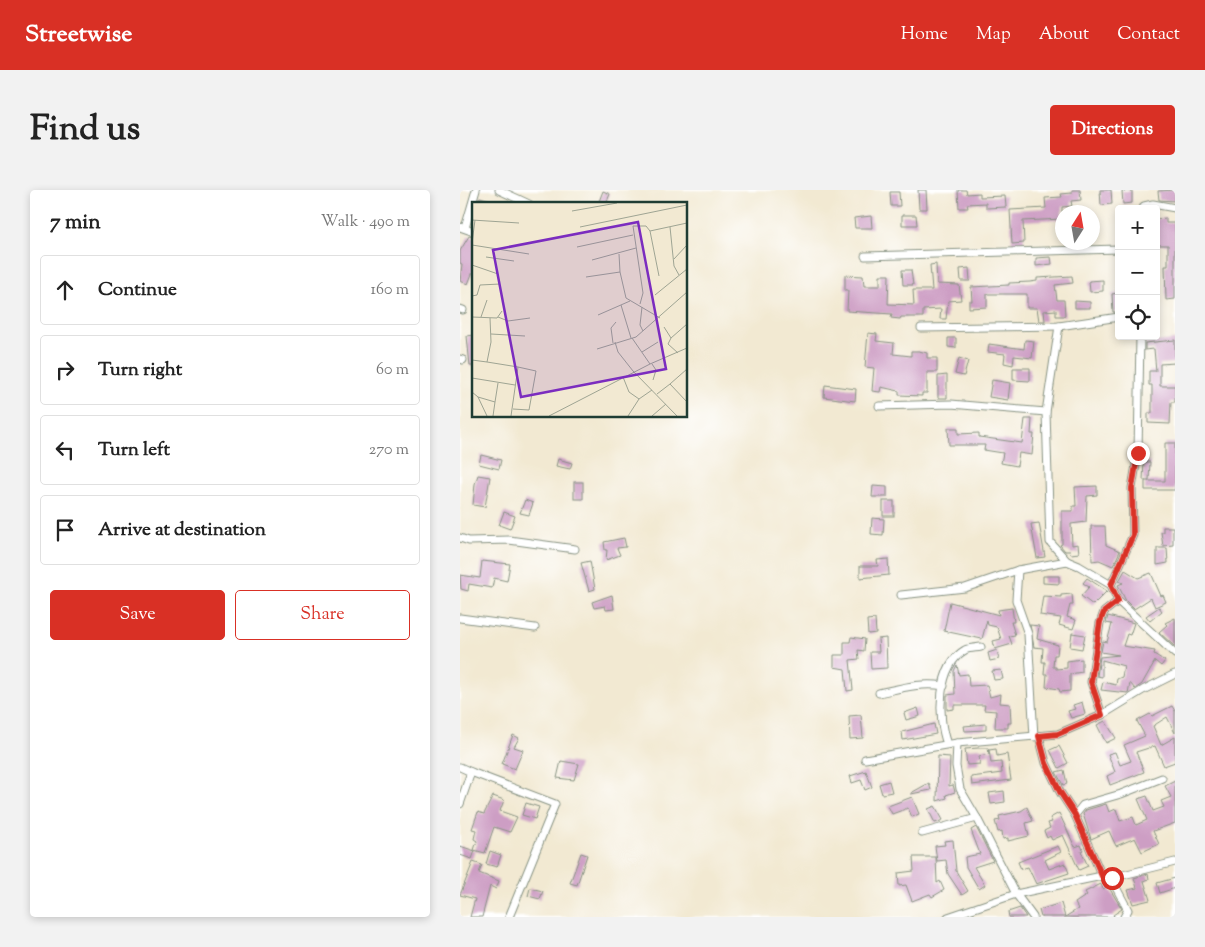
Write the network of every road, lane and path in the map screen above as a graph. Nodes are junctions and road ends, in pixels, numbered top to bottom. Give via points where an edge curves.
1 (476, 190) edge
2 (499, 190) edge
3 (525, 202) edge
4 (1160, 205) edge
5 (1175, 208) edge
6 (462, 227) edge
7 (1115, 250) edge
8 (865, 256) dead end
9 (1115, 317) edge
10 (1059, 326) junction
11 (921, 328) dead end
12 (1140, 340) edge
13 (879, 406) dead end
14 (1046, 412) junction
15 (460, 538) edge
16 (576, 548) dead end
17 (1067, 561) junction
18 (1018, 570) junction
19 (1111, 585) junction
20 (901, 595) dead end
21 (1118, 601) junction
22 (460, 618) edge
23 (535, 628) dead end
24 (981, 647) dead end
25 (1175, 654) edge
26 (1175, 674) edge
27 (944, 686) junction
28 (879, 693) dead end
29 (1102, 715) junction
30 (1036, 736) junction
31 (957, 743) junction
32 (946, 744) junction
33 (865, 759) dead end
34 (460, 767) edge
35 (471, 772) junction
36 (1162, 778) dead end
37 (460, 804) edge
38 (1075, 815) junction
39 (977, 818) junction
40 (922, 833) dead end
41 (1175, 862) edge
42 (1102, 876) junction
43 (1112, 878) junction
44 (1016, 894) junction
45 (963, 915) edge
46 (509, 917) edge
47 (948, 917) edge
48 (1033, 917) edge
49 (1124, 917) edge

1 - 6 street
2 - 3 street
4 - 5 street
7 - 8 street
9 - 10 street
10 - 11 street
10 - 14 street
12 - 19 street via 1138,453 1132,488 1133,535
13 - 14 street via 951,404
14 - 17 street via 1050,542
15 - 16 street
17 - 18 street
17 - 19 street
18 - 20 street via 964,588
18 - 30 street via 1016,600 1028,634
19 - 21 street
21 - 25 street
21 - 29 street via 1104,612 1100,622 1092,673 1091,682
22 - 23 street
24 - 27 street via 966,650 951,663
26 - 29 street
27 - 28 street via 913,685
27 - 32 street via 941,716
29 - 30 street via 1058,734
30 - 31 street
30 - 38 street via 1056,785
31 - 32 street
31 - 39 street via 960,789
32 - 33 street
34 - 35 street
35 - 37 street
35 - 46 street via 555,804
36 - 38 street via 1083,805
38 - 42 street
39 - 40 street
39 - 44 street
41 - 43 street
42 - 43 street
42 - 44 street
43 - 49 street via 1128,910
44 - 45 street
44 - 48 street
45 - 47 street

